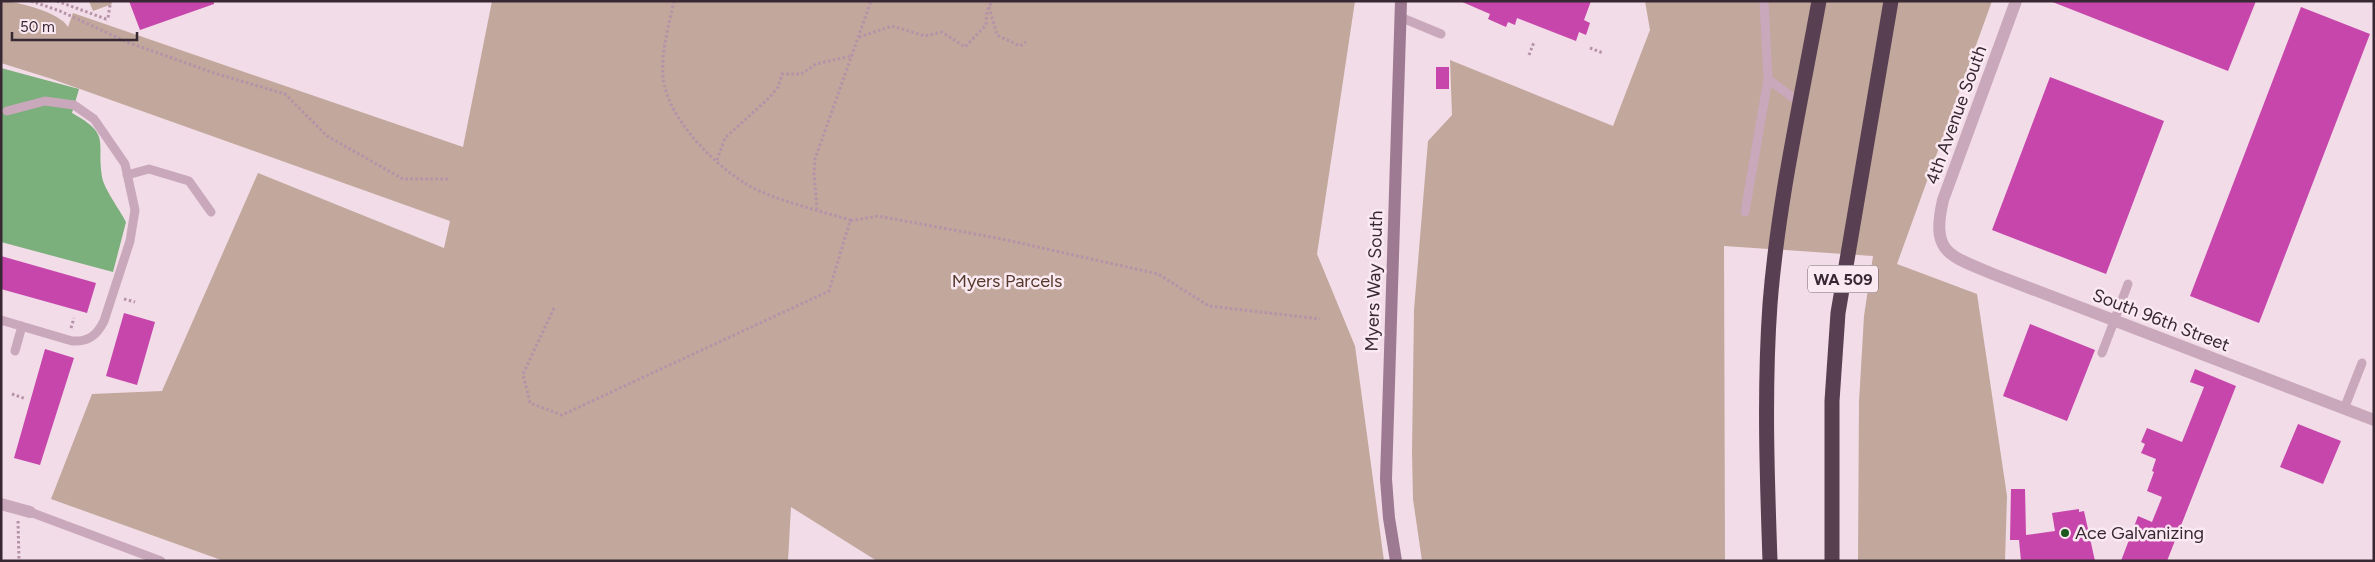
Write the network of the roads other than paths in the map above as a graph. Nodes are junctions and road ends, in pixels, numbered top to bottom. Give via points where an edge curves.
1 (1401, 1) edge
2 (1764, 1) edge
3 (1819, 1) edge
4 (1891, 1) edge
5 (2016, 1) edge
6 (1400, 17) junction
7 (1441, 34) dead end
8 (1768, 78) junction
9 (1800, 103) junction
10 (7, 111) dead end
11 (127, 175) junction
12 (211, 212) dead end
13 (1745, 212) dead end
14 (1941, 243) joint
15 (2128, 284) dead end
16 (1, 320) edge
17 (2114, 320) junction
18 (22, 326) junction
19 (15, 351) dead end
20 (2102, 353) dead end
21 (2362, 362) dead end
22 (2344, 409) junction
23 (2374, 420) edge
24 (1, 504) edge
25 (30, 512) joint
26 (162, 561) edge
27 (1396, 561) edge
28 (1770, 561) edge
29 (1832, 561) edge

1 - 6 main road, Myers Way South
2 - 8 lane
3 - 9 highway
4 - 29 highway, WA 509 via 1838,313 1832,401
5 - 14 street, 4th Avenue South via 1943,200 1938,228
6 - 7 lane
6 - 27 main road, Myers Way South via 1386,479
8 - 9 lane
8 - 13 lane
9 - 28 highway via 1780,216 1770,303 1765,396
10 - 11 lane via 45,101 74,105 94,119 125,164
11 - 12 lane via 149,170 189,181
11 - 18 lane via 135,210 130,242 98,332 90,338 72,341
14 - 17 street, South 96th Street via 1956,258
15 - 17 lane
16 - 18 lane
17 - 20 lane
17 - 22 street, South 96th Street
18 - 19 lane
21 - 22 lane
22 - 23 street, South 96th Street
24 - 25 street
25 - 26 lane

